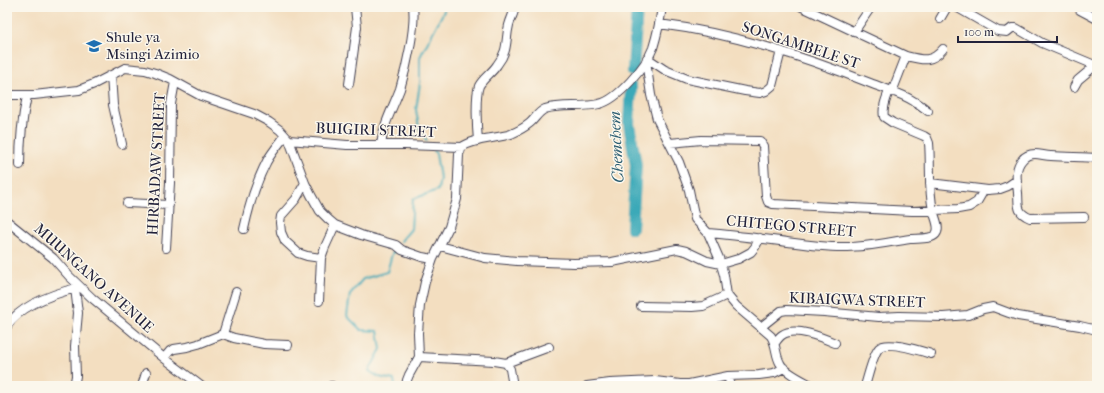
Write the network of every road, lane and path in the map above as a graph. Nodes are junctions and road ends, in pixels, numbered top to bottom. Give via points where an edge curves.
1 (355, 7) edge
2 (413, 7) edge
3 (515, 7) edge
4 (662, 7) edge
5 (802, 7) edge
6 (871, 7) edge
7 (947, 7) edge
8 (956, 7) edge
9 (1080, 10) dead end
10 (940, 19) dead end
11 (1097, 19) edge
12 (659, 24) junction
13 (854, 32) junction
14 (943, 48) dead end
15 (782, 51) junction
16 (906, 56) junction
17 (646, 60) junction
18 (1096, 65) edge
19 (111, 75) junction
20 (175, 82) junction
21 (349, 84) dead end
22 (1074, 87) dead end
23 (890, 91) junction
24 (7, 95) edge
25 (27, 96) junction
26 (928, 111) dead end
27 (287, 138) junction
28 (478, 142) junction
29 (670, 143) junction
30 (122, 144) dead end
31 (381, 145) junction
32 (462, 147) junction
33 (1097, 158) edge
34 (20, 165) dead end
35 (1017, 180) junction
36 (305, 183) junction
37 (930, 183) junction
38 (984, 190) junction
39 (127, 203) dead end
40 (169, 205) junction
41 (933, 210) junction
42 (1084, 217) dead end
43 (7, 221) edge
44 (335, 225) junction
45 (244, 229) dead end
46 (708, 233) junction
47 (760, 238) junction
48 (440, 246) junction
49 (166, 248) dead end
50 (321, 258) junction
51 (432, 259) junction
52 (721, 264) junction
53 (78, 287) junction
54 (236, 292) dead end
55 (728, 295) junction
56 (318, 301) dead end
57 (641, 306) dead end
58 (7, 326) edge
59 (762, 327) junction
60 (1097, 330) edge
61 (223, 334) junction
62 (775, 343) junction
63 (835, 343) dead end
64 (288, 345) dead end
65 (549, 347) dead end
66 (931, 354) dead end
67 (419, 357) junction
68 (164, 358) junction
69 (506, 363) junction
70 (784, 368) junction
71 (146, 373) dead end
72 (728, 376) junction
73 (74, 386) edge
74 (142, 386) edge
75 (200, 386) edge
76 (406, 386) edge
77 (513, 386) edge
78 (587, 386) edge
79 (731, 386) edge
80 (813, 386) edge
81 (864, 386) edge

1 - 21 street via 357,27
2 - 31 street via 412,31 400,89 385,125
3 - 28 street via 509,24 505,52 478,88
4 - 12 street
5 - 13 street
6 - 13 street
7 - 10 street
8 - 18 street via 998,31 1006,32 1016,28 1042,43
9 - 11 street
12 - 15 street, SONGAMBELE ST via 705,31
12 - 17 street via 653,47
13 - 16 street
14 - 16 street via 939,54 929,59
15 - 17 street via 772,85 766,92 760,93 687,80
15 - 23 street, SONGAMBELE ST
16 - 23 street
17 - 28 street via 619,93 606,102 591,106 544,110 522,129
17 - 29 street via 653,103
18 - 22 street via 1078,80
19 - 20 street via 124,68 136,69 149,71
19 - 25 street via 79,90
19 - 30 street
20 - 27 street via 201,96 254,114 280,130
20 - 40 street, HIRBADAW STREET via 171,104
23 - 26 street, SONGAMBELE ST via 910,99
23 - 37 street, CHITEGO STREET via 884,105 884,117 927,138 930,152
24 - 25 street
25 - 34 street via 20,136
27 - 31 street, BUIGIRI STREET
27 - 36 street
27 - 45 street via 268,161 262,173
28 - 32 street
29 - 41 street via 701,140 760,142 763,146 766,196 770,204
29 - 46 street via 689,190 695,219
31 - 32 street, BUIGIRI STREET
32 - 48 street via 459,154 457,199 449,227
33 - 35 street via 1028,155 1019,165
35 - 38 street via 1000,189
35 - 42 street via 1019,210 1023,215 1030,218
36 - 44 street via 320,211
36 - 50 street via 296,200 281,216 280,230 285,241 298,253
37 - 38 street
37 - 41 street, CHITEGO STREET
38 - 41 street via 977,202 969,207
39 - 40 street
40 - 49 street, HIRBADAW STREET
41 - 47 street, CHITEGO STREET via 938,231 930,238 846,247
43 - 53 street, MUUNGANO AVENUE via 53,258
44 - 50 street
44 - 51 street
46 - 47 street, CHITEGO STREET
46 - 52 street
47 - 52 street via 751,252
48 - 51 street
48 - 52 street via 485,258 574,263 612,262 677,249
50 - 56 street
51 - 67 street via 420,305
52 - 55 street
53 - 58 street via 29,306
53 - 68 street, MUUNGANO AVENUE
53 - 73 street
54 - 61 street
55 - 57 street via 703,306
55 - 59 street via 736,306
59 - 60 street, KIBAIGWA STREET via 781,311 787,310 879,317 943,317 968,315 993,307 1018,316
59 - 62 street
61 - 64 street via 264,344
61 - 68 street via 198,344 174,349
62 - 63 street via 784,334 796,332 819,336
62 - 70 street via 780,363
65 - 69 street
66 - 81 street via 914,349 880,346
67 - 69 street
67 - 76 street
68 - 75 street, MUUNGANO AVENUE
69 - 77 street via 510,369
70 - 72 street via 774,373
70 - 80 street
71 - 74 street
72 - 78 street via 689,384 655,381
72 - 79 street

